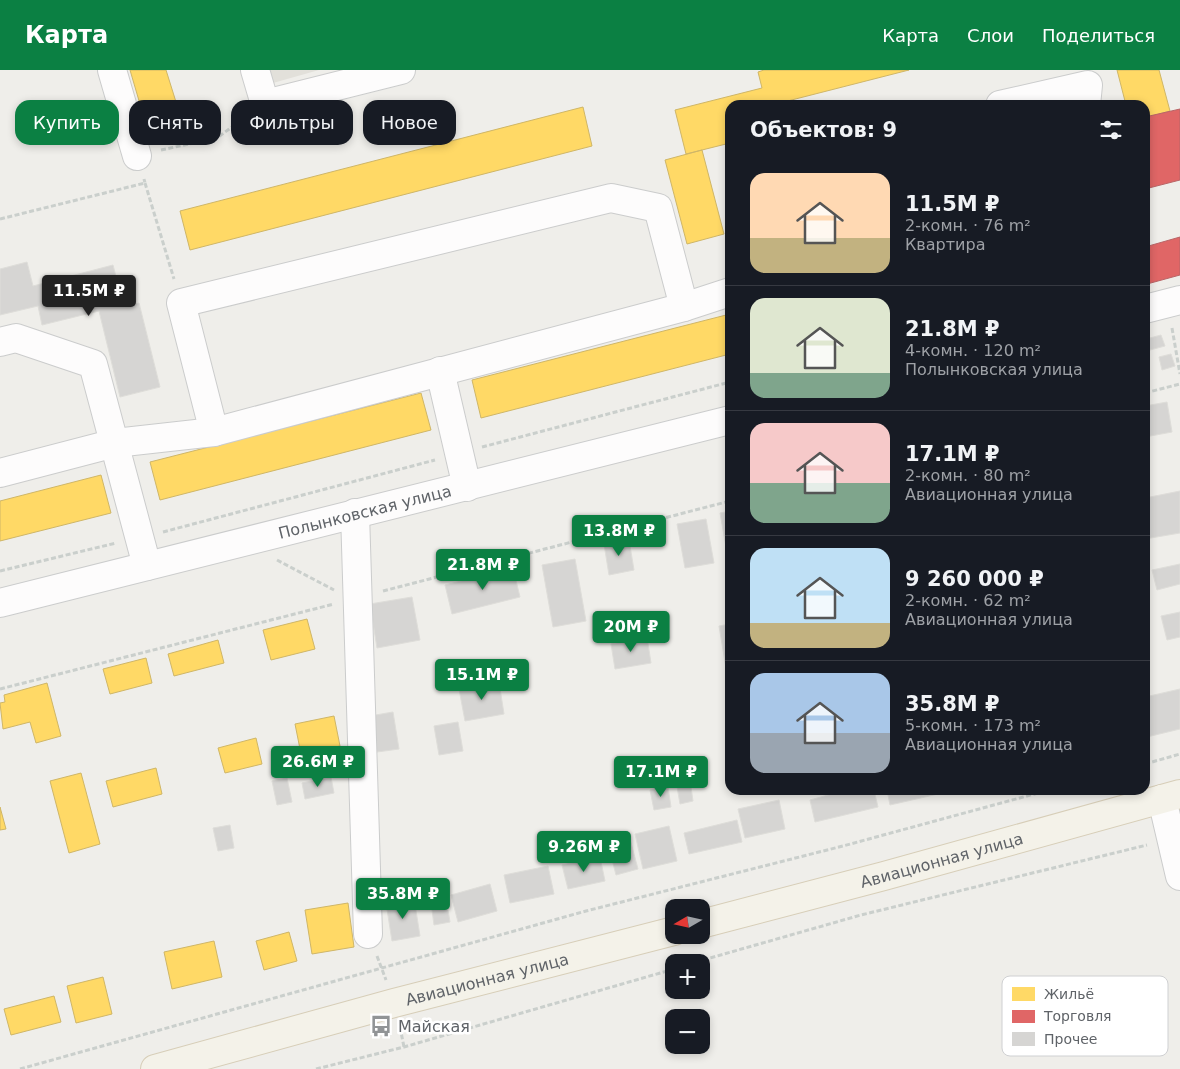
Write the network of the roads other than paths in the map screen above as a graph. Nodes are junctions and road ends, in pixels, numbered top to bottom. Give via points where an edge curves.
1 (112, 70) edge
2 (255, 70) edge
3 (401, 70) edge
4 (1022, 100) edge
5 (1086, 100) edge
6 (137, 156) road end
7 (725, 294) edge
8 (684, 307) junction
9 (0, 342) edge
10 (440, 371) junction
11 (725, 421) edge
12 (214, 432) junction
13 (115, 443) junction
14 (0, 473) edge
15 (467, 486) junction
16 (355, 514) junction
17 (147, 566) junction
18 (0, 603) edge
19 (1171, 796) edge
20 (1180, 876) edge
21 (710, 922) edge
22 (665, 933) edge
23 (368, 934) dead end
24 (155, 1069) edge

1 - 6 street
2 - 3 street via 265,104
4 - 5 street via 1088,85
7 - 8 street
8 - 10 street
8 - 12 street via 658,208 611,198 181,303
9 - 13 street via 16,338 93,364
10 - 12 street
10 - 15 street
11 - 15 street, Полынковская улица
12 - 13 street
13 - 14 street
13 - 17 street
15 - 16 street, Полынковская улица
16 - 17 street, Полынковская улица
16 - 23 street
17 - 18 street, Полынковская улица
19 - 20 street via 1172,839
19 - 21 main road, Авиационная улица
22 - 24 main road, Авиационная улица

